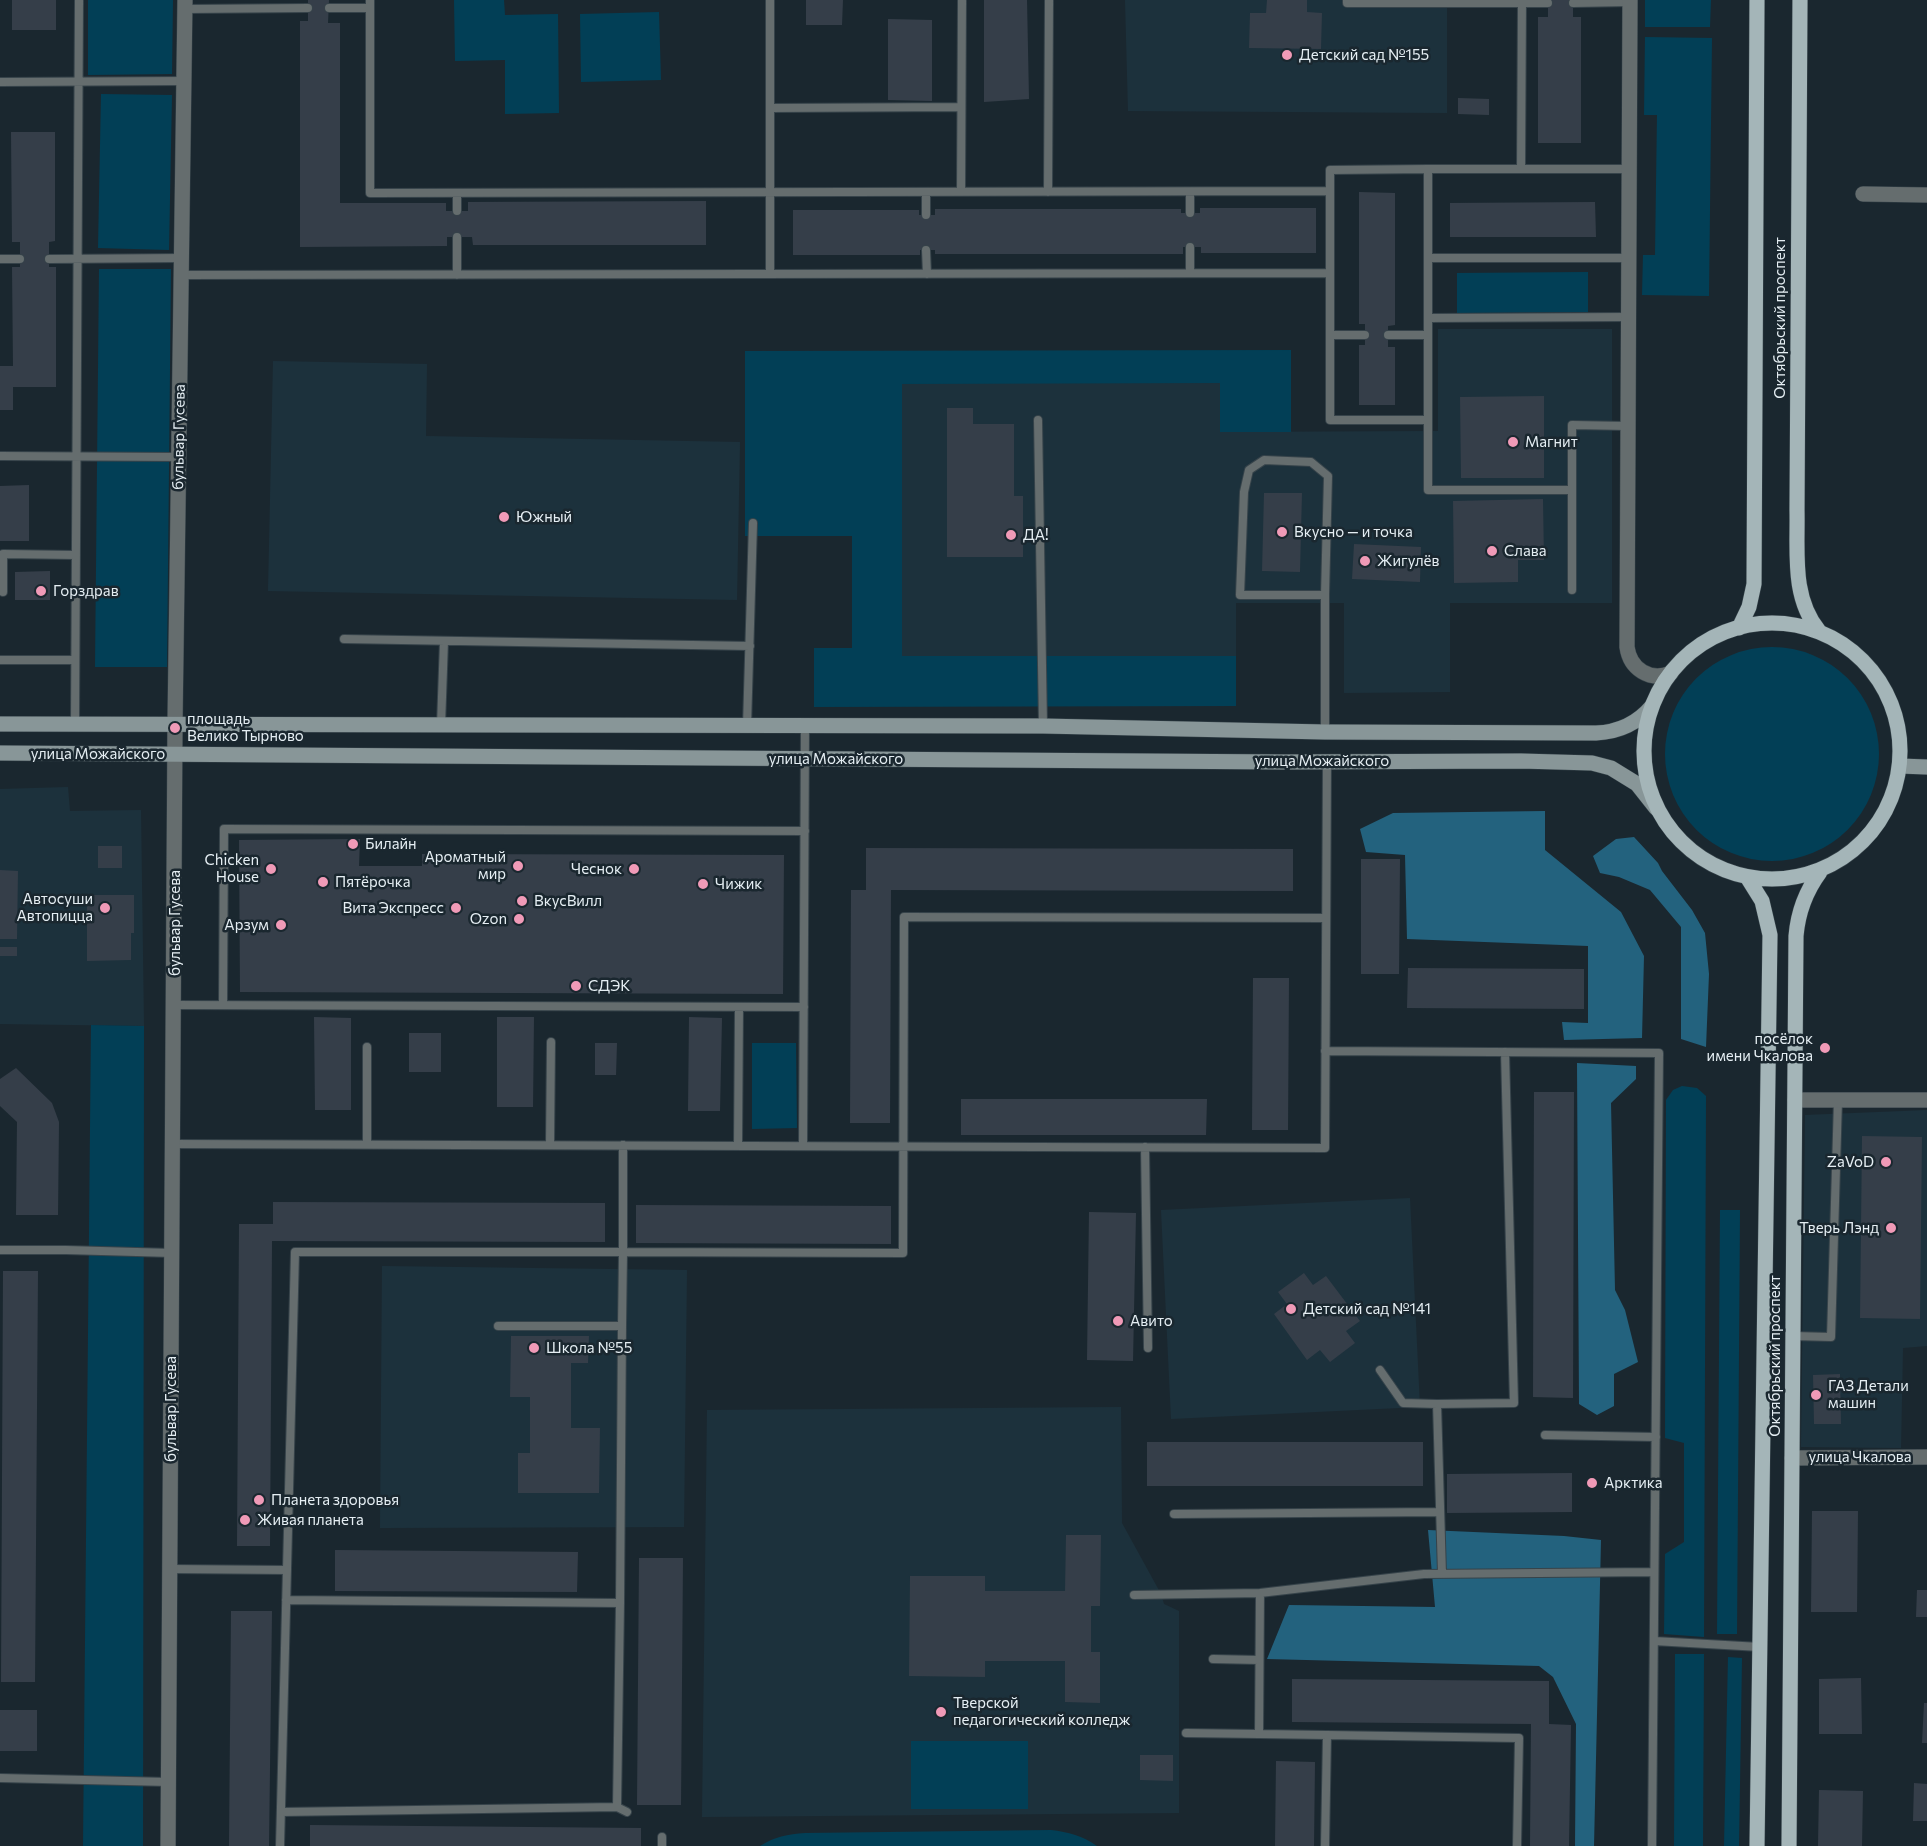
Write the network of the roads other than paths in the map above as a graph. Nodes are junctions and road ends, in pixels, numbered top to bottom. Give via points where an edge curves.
1 (79, 0) edge
2 (770, 0) edge
3 (962, 0) edge
4 (1049, 0) edge
5 (1347, 0) edge
6 (1757, 0) edge
7 (1800, 0) edge
8 (1522, 1) edge
9 (1630, 1) edge
10 (1548, 3) dead end
11 (1573, 3) dead end
12 (185, 4) edge
13 (370, 4) edge
14 (308, 8) dead end
15 (328, 8) dead end
16 (79, 81) junction
17 (184, 81) junction
18 (0, 82) edge
19 (961, 107) junction
20 (770, 108) junction
21 (1428, 169) junction
22 (1521, 169) junction
23 (1629, 169) junction
24 (1330, 191) junction
25 (926, 192) junction
26 (960, 192) junction
27 (1048, 192) junction
28 (1190, 192) junction
29 (457, 193) junction
30 (770, 193) junction
31 (1863, 194) dead end
32 (1927, 195) edge
33 (457, 211) dead end
34 (1190, 213) dead end
35 (926, 215) dead end
36 (457, 237) dead end
37 (1190, 247) dead end
38 (926, 250) dead end
39 (182, 258) junction
40 (1428, 258) junction
41 (1629, 258) junction
42 (0, 259) edge
43 (20, 259) dead end
44 (49, 259) dead end
45 (78, 259) junction
46 (1190, 273) junction
47 (1330, 273) junction
48 (770, 274) junction
49 (927, 274) junction
50 (181, 275) junction
51 (457, 275) junction
52 (1628, 317) junction
53 (1428, 318) junction
54 (1330, 335) junction
55 (1365, 335) dead end
56 (1388, 335) dead end
57 (1428, 335) junction
58 (1038, 420) dead end
59 (1428, 420) junction
60 (1628, 426) junction
61 (0, 456) edge
62 (76, 456) junction
63 (179, 457) junction
64 (1572, 490) junction
65 (753, 523) dead end
66 (76, 555) junction
67 (1572, 590) dead end
68 (3, 592) dead end
69 (1325, 595) junction
70 (1739, 628) junction
71 (1819, 631) junction
72 (344, 639) dead end
73 (444, 642) junction
74 (750, 646) junction
75 (0, 660) edge
76 (75, 660) junction
77 (1671, 673) junction
78 (1652, 706) junction
79 (0, 724) edge
80 (75, 724) junction
81 (175, 724) junction
82 (441, 725) junction
83 (747, 726) junction
84 (805, 726) junction
85 (1043, 726) junction
86 (1325, 732) junction
87 (0, 753) edge
88 (176, 754) junction
89 (805, 759) junction
90 (1327, 761) junction
91 (1900, 766) junction
92 (1927, 767) edge
93 (1656, 808) junction
94 (805, 831) junction
95 (1820, 872) junction
96 (1747, 877) junction
97 (1326, 918) junction
98 (174, 1005) junction
99 (222, 1005) junction
100 (739, 1007) junction
101 (804, 1007) junction
102 (551, 1042) dead end
103 (367, 1047) dead end
104 (1325, 1051) junction
105 (1505, 1052) junction
106 (1795, 1100) junction
107 (1838, 1100) junction
108 (1927, 1100) edge
109 (173, 1143) junction
110 (367, 1144) junction
111 (550, 1145) junction
112 (623, 1145) junction
113 (738, 1146) junction
114 (803, 1146) junction
115 (904, 1146) junction
116 (1145, 1147) junction
117 (0, 1250) edge
118 (623, 1252) junction
119 (172, 1253) junction
120 (498, 1326) dead end
121 (622, 1326) junction
122 (1793, 1336) junction
123 (1148, 1348) dead end
124 (1380, 1370) dead end
125 (1437, 1404) junction
126 (1545, 1435) dead end
127 (1656, 1437) junction
128 (1927, 1457) edge
129 (1792, 1458) junction
130 (1440, 1512) junction
131 (1174, 1514) dead end
132 (170, 1569) junction
133 (287, 1570) junction
134 (1654, 1572) junction
135 (1442, 1574) junction
136 (1260, 1593) junction
137 (1134, 1595) dead end
138 (286, 1600) junction
139 (620, 1603) junction
140 (1654, 1641) junction
141 (1760, 1647) junction
142 (1213, 1659) dead end
143 (1259, 1660) junction
144 (1186, 1733) dead end
145 (1259, 1734) junction
146 (1327, 1736) junction
147 (0, 1778) edge
148 (169, 1782) junction
149 (617, 1807) junction
150 (281, 1812) junction
151 (627, 1812) dead end
152 (168, 1846) edge
153 (280, 1846) edge
154 (1324, 1846) edge
155 (1517, 1846) edge
156 (1652, 1846) edge
157 (1757, 1846) edge
158 (1789, 1846) edge

1 - 16 lane
2 - 20 lane
3 - 19 lane
4 - 27 lane
5 - 8 lane
6 - 70 main road, Октябрьский проспект via 1754,584
7 - 71 main road, Октябрьский проспект via 1799,582 1804,608
8 - 10 lane
8 - 22 lane
9 - 11 lane
9 - 23 street
12 - 14 lane
12 - 17 street, бульвар Гусева
13 - 15 lane
13 - 29 lane via 370,193
16 - 17 lane
16 - 18 lane
16 - 45 lane
17 - 39 street, бульвар Гусева
19 - 20 lane
19 - 26 lane
20 - 30 lane
21 - 22 lane
21 - 24 lane via 1330,170
21 - 40 lane
22 - 23 lane
23 - 41 street
24 - 28 lane
24 - 47 lane
25 - 26 lane
25 - 30 lane
25 - 35 lane
26 - 27 lane
27 - 28 lane
28 - 34 lane
29 - 30 lane
29 - 33 lane
30 - 48 lane
31 - 32 street
36 - 51 lane
37 - 46 lane
38 - 49 lane
39 - 45 lane
39 - 50 street, бульвар Гусева
40 - 41 lane
40 - 53 lane
41 - 52 street
42 - 43 lane
44 - 45 lane
45 - 62 lane
46 - 47 lane
46 - 49 lane
47 - 54 lane
48 - 49 lane
48 - 51 lane
50 - 51 lane
50 - 63 street, бульвар Гусева
52 - 53 lane
52 - 60 street
53 - 57 lane
54 - 55 lane
54 - 59 lane via 1330,420
56 - 57 lane
57 - 59 lane
58 - 85 lane
59 - 64 lane via 1428,490
60 - 64 lane via 1572,425
60 - 77 street via 1627,647 1632,663 1640,671 1661,676
61 - 62 lane
62 - 63 lane
62 - 66 lane
63 - 81 street, бульвар Гусева
64 - 67 lane
65 - 74 lane
66 - 68 lane via 3,554
66 - 76 lane
69 - 69 lane via 1328,476 1311,462 1264,460 1249,470 1244,492 1240,595
69 - 86 lane
70 - 71 main road via 1779,624
70 - 77 main road via 1702,645
71 - 91 main road via 1852,651 1882,685 1898,727
72 - 73 lane
73 - 74 lane
73 - 82 lane
74 - 83 lane
75 - 76 lane
76 - 80 lane
77 - 78 main road
78 - 86 main road, улица Можайского via 1627,727 1604,733
78 - 93 main road via 1645,757
79 - 80 main road, улица Можайского
80 - 81 main road, улица Можайского
81 - 82 main road, улица Можайского
81 - 88 street, бульвар Гусева
82 - 83 main road, улица Можайского
83 - 84 main road, улица Можайского
84 - 85 main road, улица Можайского
84 - 89 lane
85 - 86 main road, улица Можайского
87 - 88 main road, улица Можайского
88 - 89 main road, улица Можайского
88 - 98 street, бульвар Гусева
89 - 90 main road, улица Можайского
89 - 94 lane
90 - 93 main road, улица Можайского via 1592,764 1629,778
90 - 97 lane
91 - 92 main road
91 - 95 main road via 1892,796 1869,836 1846,857
93 - 96 main road via 1689,849 1722,869
94 - 99 lane via 224,829
94 - 101 lane
95 - 96 main road via 1789,879
95 - 106 main road, Октябрьский проспект via 1804,898 1797,928
96 - 141 main road, Октябрьский проспект via 1764,908 1770,935
97 - 104 lane
97 - 115 lane via 904,917
98 - 99 lane
98 - 109 street, бульвар Гусева
99 - 100 lane
100 - 101 lane
100 - 113 lane
101 - 114 lane
102 - 111 lane
103 - 110 lane
104 - 105 lane
104 - 116 lane via 1325,1148
105 - 125 lane via 1514,1403
105 - 127 lane via 1659,1053
106 - 107 street
106 - 122 main road, Октябрьский проспект
107 - 108 street
107 - 122 lane via 1831,1337
109 - 110 lane
109 - 119 street, бульвар Гусева
110 - 111 lane
111 - 112 lane
112 - 113 lane
112 - 118 lane
113 - 114 lane
114 - 115 lane
115 - 116 lane
115 - 118 lane via 903,1253
116 - 123 lane
117 - 119 lane
118 - 121 lane
118 - 133 lane via 295,1252
119 - 132 street, бульвар Гусева
120 - 121 lane
121 - 139 lane
122 - 129 main road, Октябрьский проспект
124 - 125 lane via 1403,1403
125 - 130 lane
126 - 127 lane
127 - 134 lane
128 - 129 street, улица Чкалова
129 - 158 main road, Октябрьский проспект
130 - 131 lane
130 - 135 lane
132 - 133 lane
132 - 148 street, бульвар Гусева
133 - 138 lane
134 - 135 lane
134 - 140 lane
135 - 136 lane
136 - 137 lane
136 - 143 lane
138 - 139 lane
138 - 150 lane
139 - 149 lane
140 - 141 lane
140 - 156 lane
141 - 157 main road, Октябрьский проспект
142 - 143 lane
143 - 145 lane
144 - 145 lane
145 - 146 lane
146 - 154 lane
146 - 155 lane via 1519,1738
147 - 148 lane
148 - 152 street, бульвар Гусева
149 - 150 lane
149 - 151 lane
150 - 153 lane

